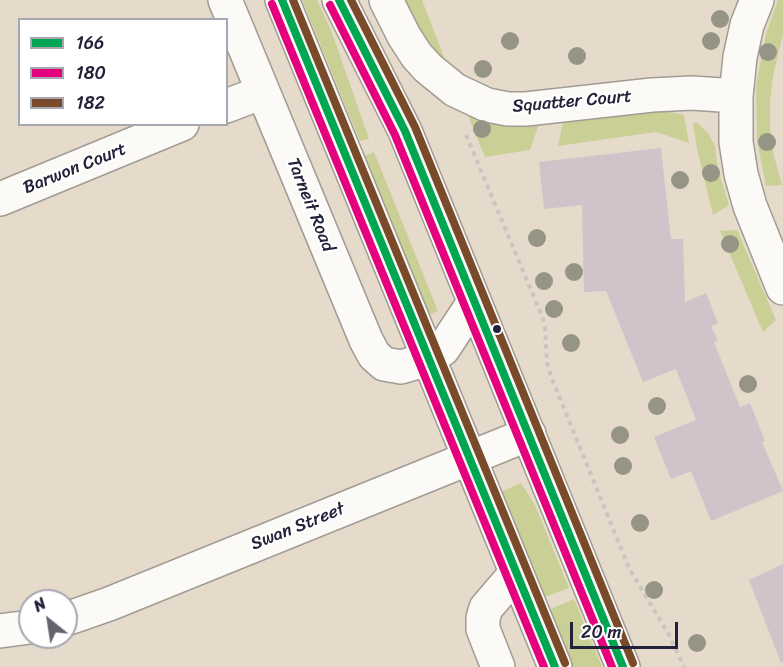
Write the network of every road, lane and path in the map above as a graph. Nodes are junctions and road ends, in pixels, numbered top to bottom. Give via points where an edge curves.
1 (225, 0) edge
2 (282, 0) edge
3 (339, 0) edge
4 (386, 0) edge
5 (757, 0) edge
6 (447, 84) junction
7 (264, 92) junction
8 (736, 96) junction
9 (228, 105) edge
10 (177, 126) edge
11 (0, 199) edge
12 (783, 288) edge
13 (474, 302) junction
14 (428, 359) junction
15 (529, 434) junction
16 (468, 457) junction
17 (516, 573) junction
18 (78, 615) edge
19 (18, 629) edge
20 (0, 631) edge
21 (498, 667) edge
22 (555, 667) edge
23 (623, 667) edge
24 (684, 667) edge

1 - 7 street, Tarneit Road
2 - 14 street
3 - 13 street via 405,131
4 - 6 street, Squatter Court via 417,56
5 - 8 street via 747,25
6 - 8 street, Squatter Court via 487,105 508,109 652,95
6 - 24 path via 542,316 552,379 629,568
7 - 9 street
7 - 14 street, Tarneit Road via 374,355 384,364 402,367
8 - 12 street via 741,174
10 - 11 street, Barwon Court
13 - 14 street via 443,349
13 - 15 street
14 - 16 street
15 - 16 street, Swan Street
15 - 23 street
16 - 17 street
16 - 18 street, Swan Street
17 - 21 street via 486,608 483,618 483,630
17 - 22 street
19 - 20 street

